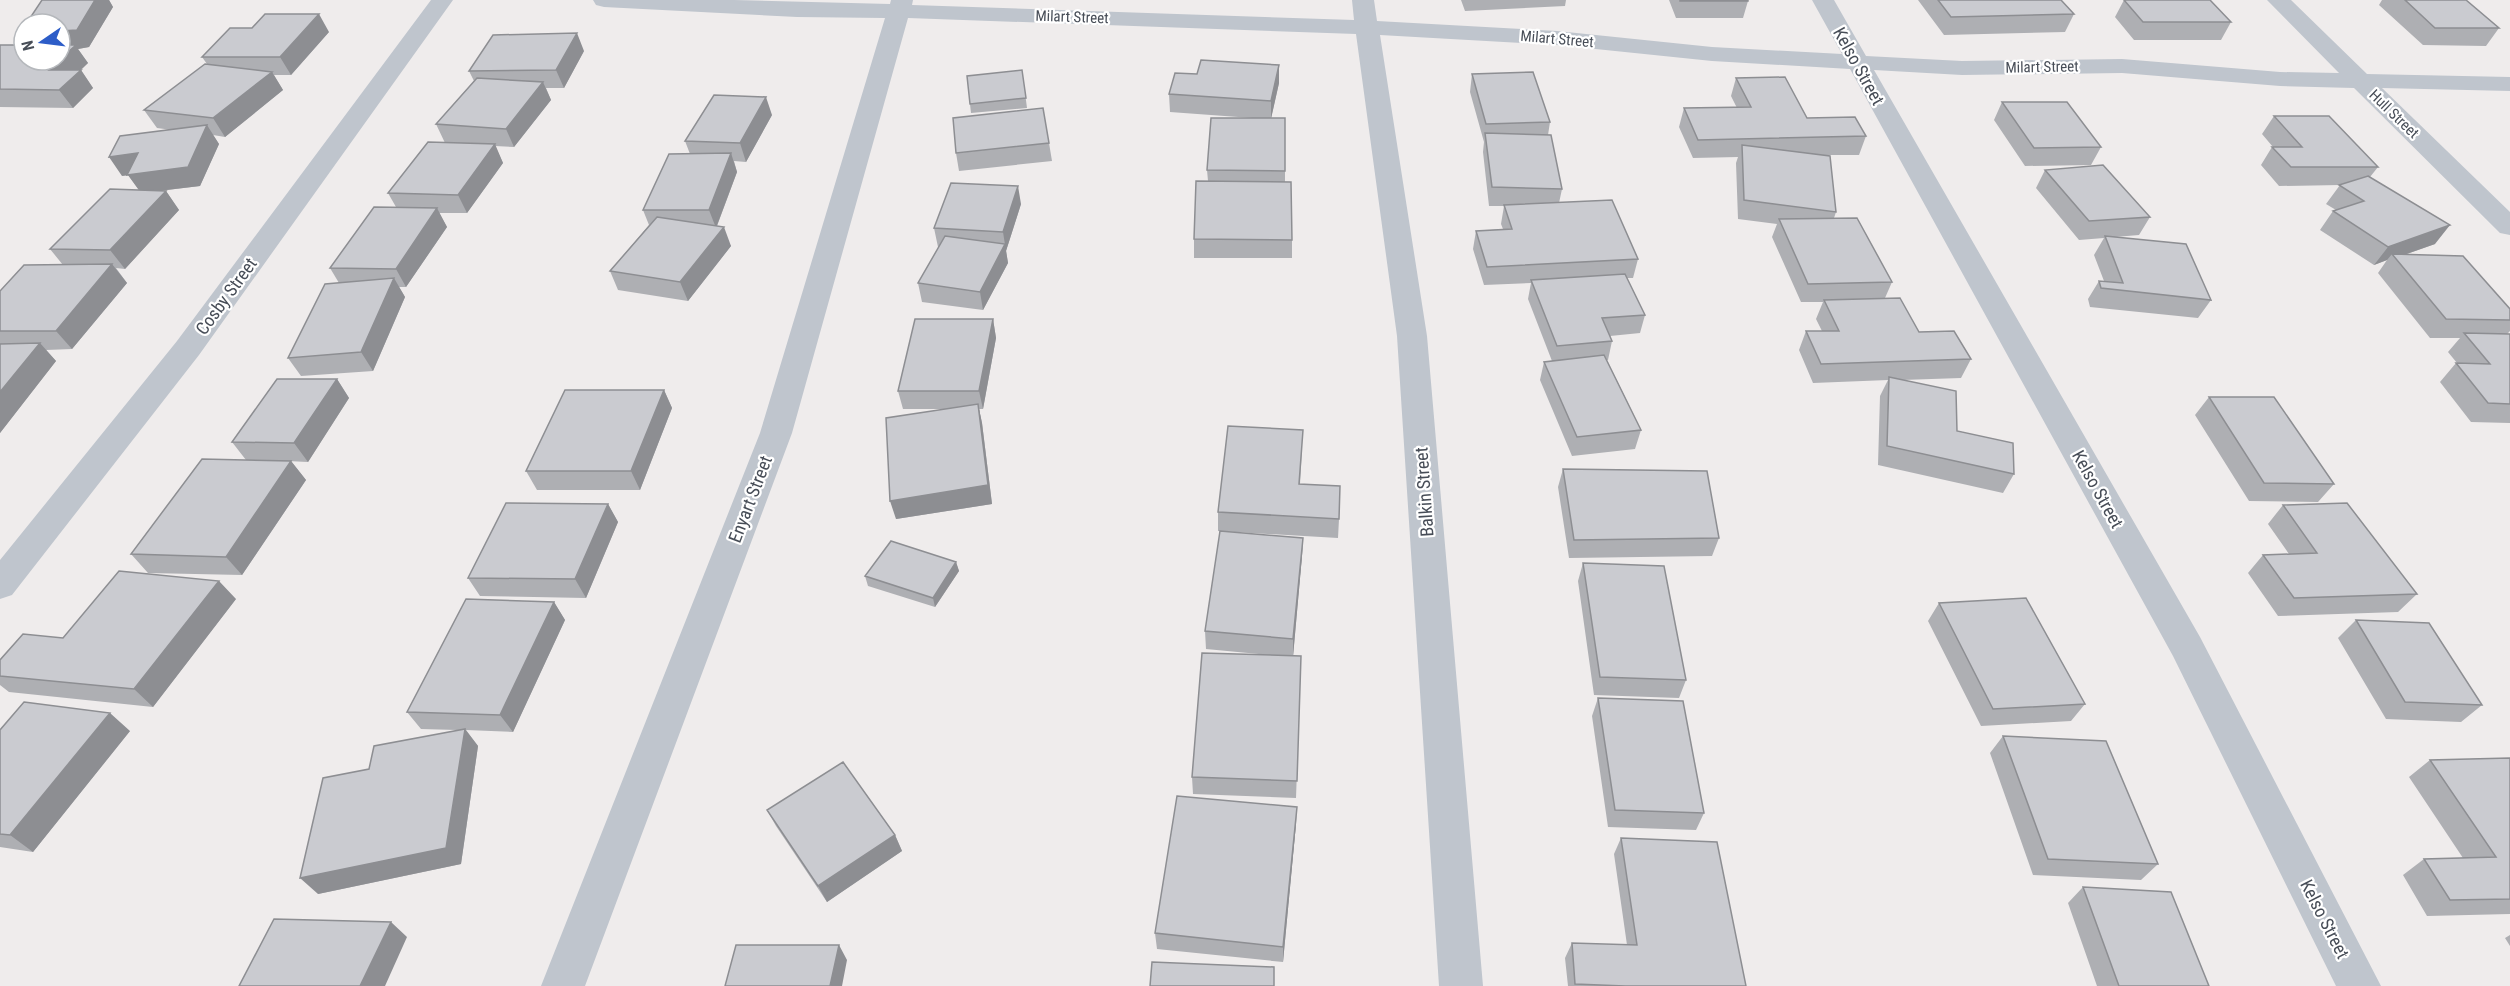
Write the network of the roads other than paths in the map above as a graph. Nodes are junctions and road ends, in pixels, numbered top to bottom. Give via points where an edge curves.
1 (442, 0) edge
2 (604, 0) edge
3 (1822, 0) edge
4 (2278, 0) edge
5 (900, 6) edge
6 (1364, 13) edge
7 (1858, 63) junction
8 (2361, 82) junction
9 (2510, 84) edge
10 (2510, 227) edge
11 (0, 585) edge
12 (563, 986) edge
13 (1461, 986) edge
14 (2359, 986) edge

1 - 11 street, Cosby Street via 188,348
2 - 5 street, Milart Street via 797,10
3 - 7 street, Kelso Street
4 - 8 street, Hull Street
5 - 6 street, Milart Street
5 - 12 street, Enyart Street via 776,433
6 - 7 street, Milart Street via 1712,54
6 - 13 street, Balkin Street via 1412,336
7 - 8 street, Milart Street via 1962,68 2122,66
7 - 14 street, Kelso Street via 2187,648
8 - 9 street, Milart Street
8 - 10 street, Hull Street

